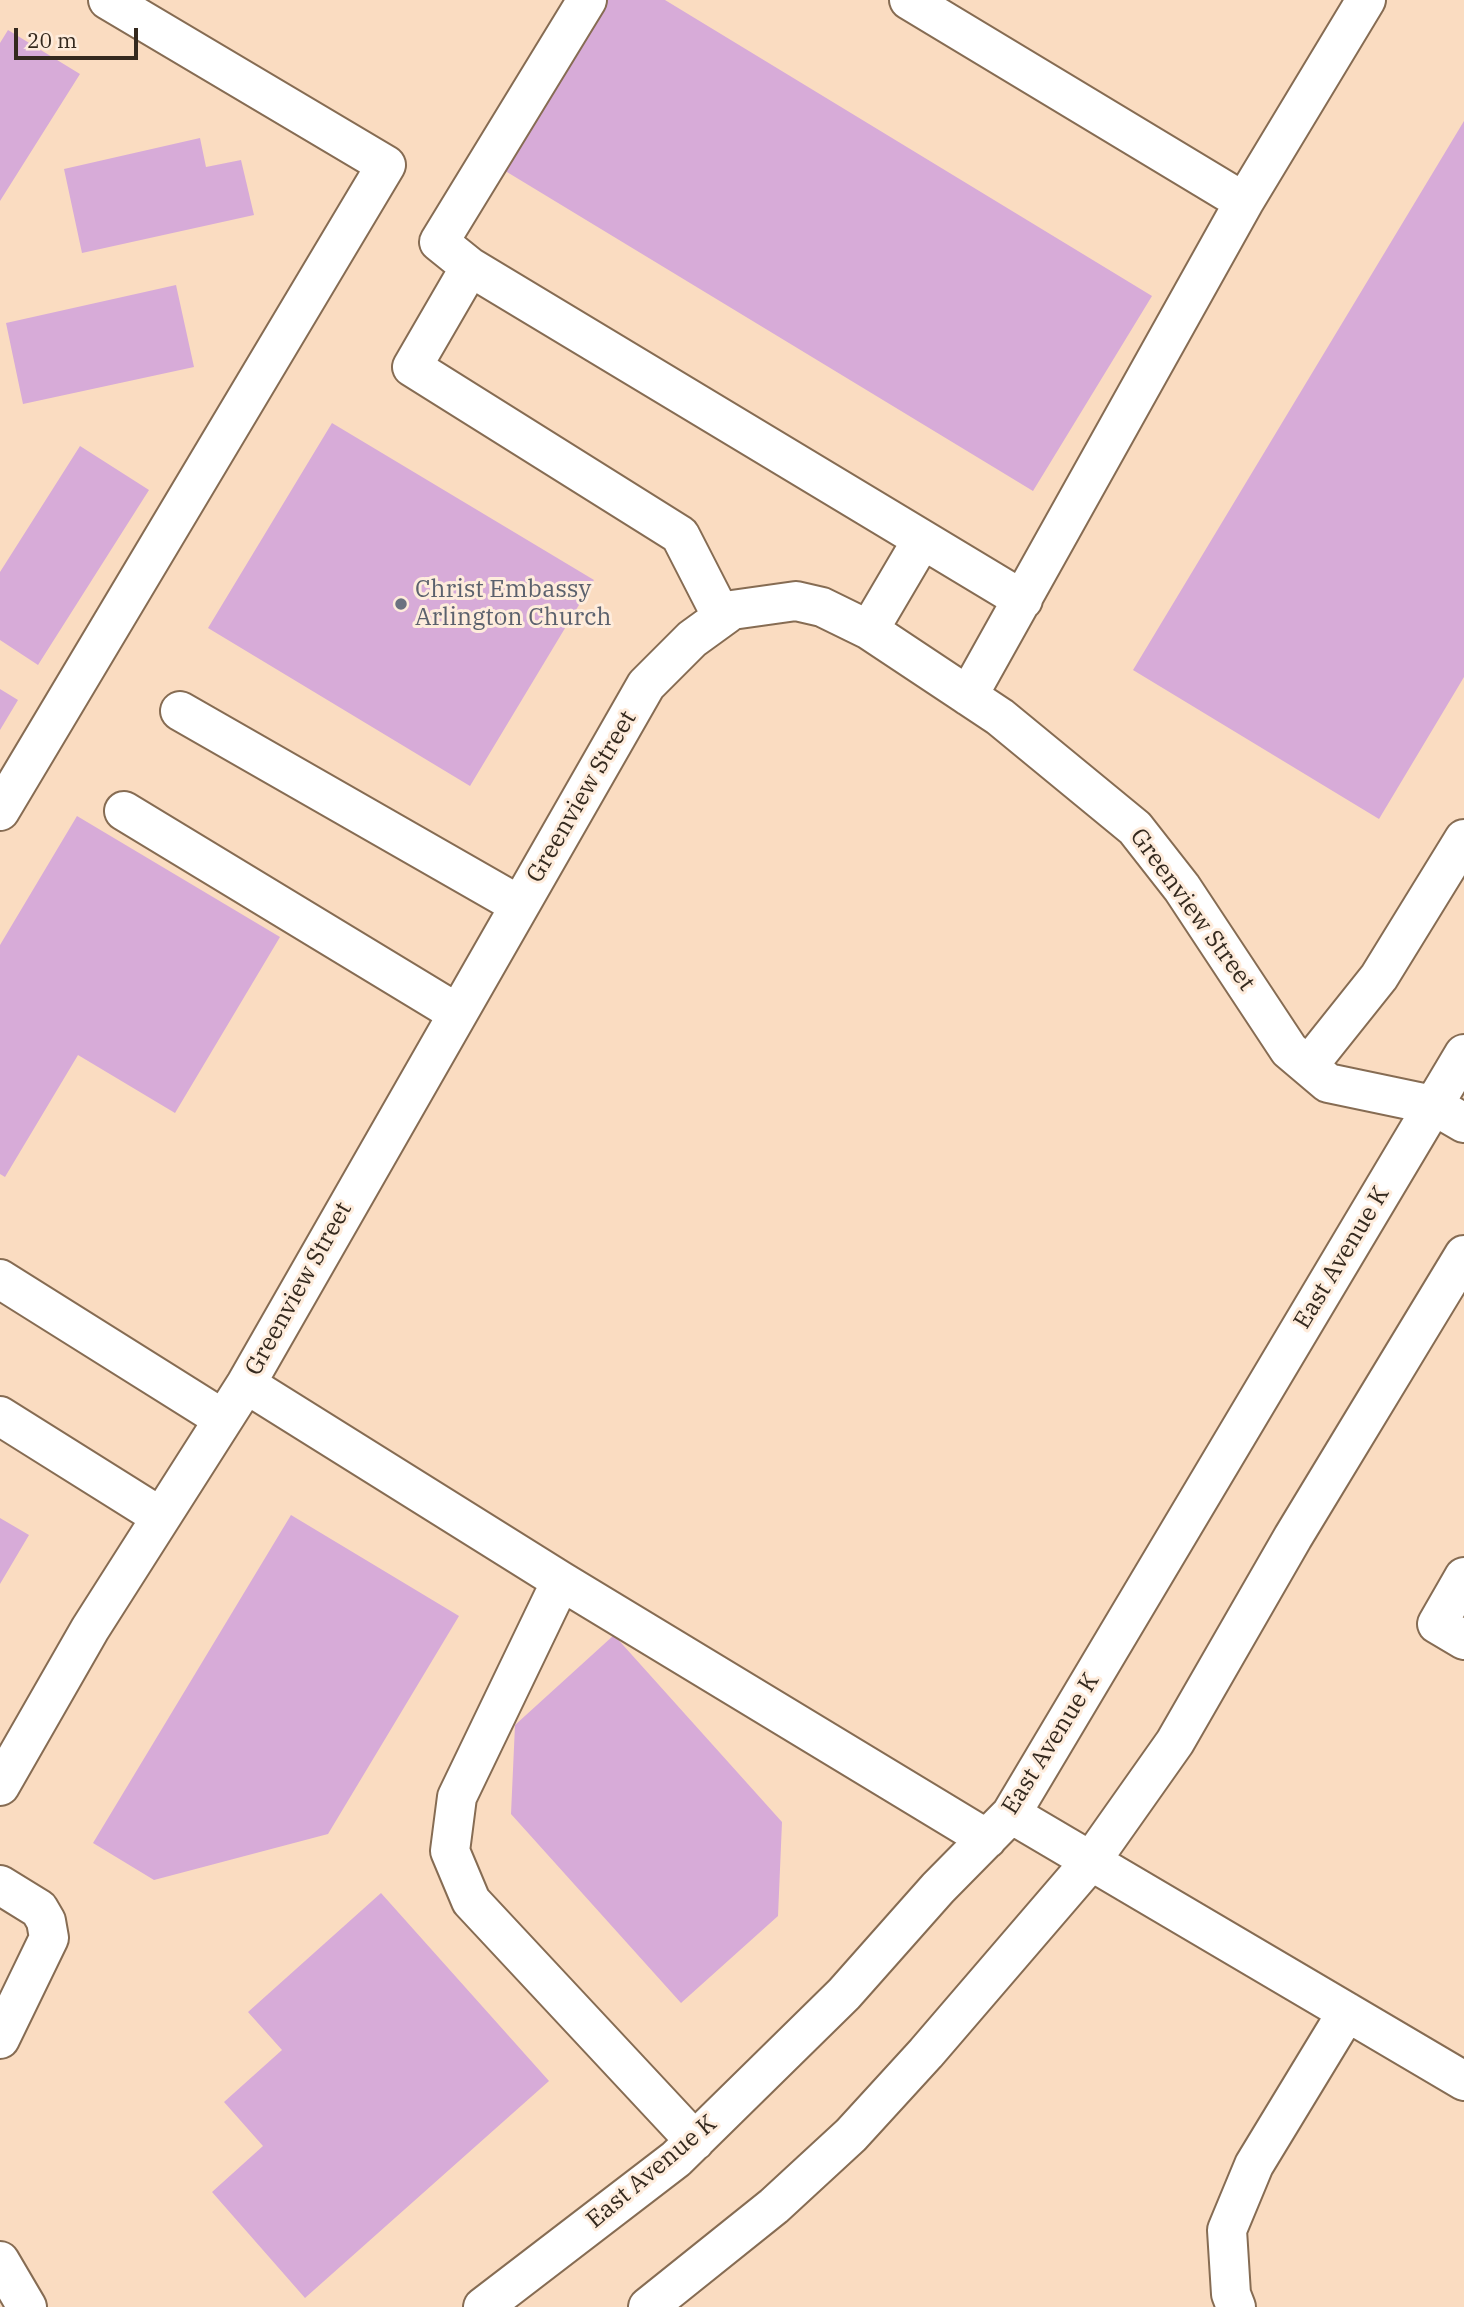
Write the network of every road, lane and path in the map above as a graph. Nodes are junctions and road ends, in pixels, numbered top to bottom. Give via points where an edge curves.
1 (107, 0) edge
2 (587, 0) edge
3 (909, 0) edge
4 (1366, 0) edge
5 (1244, 202) junction
6 (470, 267) junction
7 (922, 540) junction
8 (1023, 600) junction
9 (722, 617) junction
10 (869, 630) junction
11 (968, 696) junction
12 (180, 711) dead end
13 (0, 811) edge
14 (124, 811) dead end
15 (1464, 839) edge
16 (519, 905) junction
17 (457, 1013) junction
18 (1464, 1054) edge
19 (1308, 1066) junction
20 (1448, 1114) edge
21 (1464, 1255) edge
22 (0, 1279) edge
23 (246, 1384) junction
24 (0, 1416) edge
25 (223, 1419) junction
26 (161, 1517) junction
27 (1464, 1577) edge
28 (561, 1581) junction
29 (1464, 1640) edge
30 (0, 1786) edge
31 (999, 1826) junction
32 (1091, 1861) junction
33 (0, 1885) edge
34 (1347, 2012) junction
35 (0, 2039) edge
36 (1464, 2081) edge
37 (695, 2141) junction
38 (0, 2261) edge
39 (27, 2307) edge
40 (483, 2307) edge
41 (648, 2307) edge
42 (1236, 2307) edge

1 - 13 street via 386,165
2 - 6 street via 439,242
3 - 5 street
4 - 5 street
5 - 8 street
6 - 7 street
6 - 9 street via 412,367 680,535
7 - 8 street
7 - 10 street
8 - 11 street
9 - 10 street, Greenview Street via 732,610 796,601 822,607
9 - 16 street, Greenview Street via 692,639 646,685
10 - 11 street, Greenview Street
11 - 19 street, Greenview Street via 1135,828 1182,888 1289,1050
12 - 16 street
14 - 17 street
15 - 19 street via 1379,977
16 - 17 street, Greenview Street
17 - 23 street, Greenview Street
18 - 20 street, East Avenue K
19 - 20 street, Greenview Street via 1328,1083
20 - 31 street, East Avenue K
21 - 32 street via 1175,1742
22 - 25 street
23 - 25 street, Greenview Street
23 - 28 street
24 - 26 street
25 - 26 street, Greenview Street
26 - 30 street, Greenview Street
27 - 29 street via 1437,1624
28 - 31 street
28 - 37 street via 457,1797 450,1851 471,1901
31 - 32 street
31 - 37 street, East Avenue K via 845,1994
32 - 34 street
32 - 41 street via 851,2135 774,2206
33 - 35 street via 39,1909 49,1938
34 - 36 street
34 - 42 street via 1254,2165 1227,2230
37 - 40 street, East Avenue K
38 - 39 street

